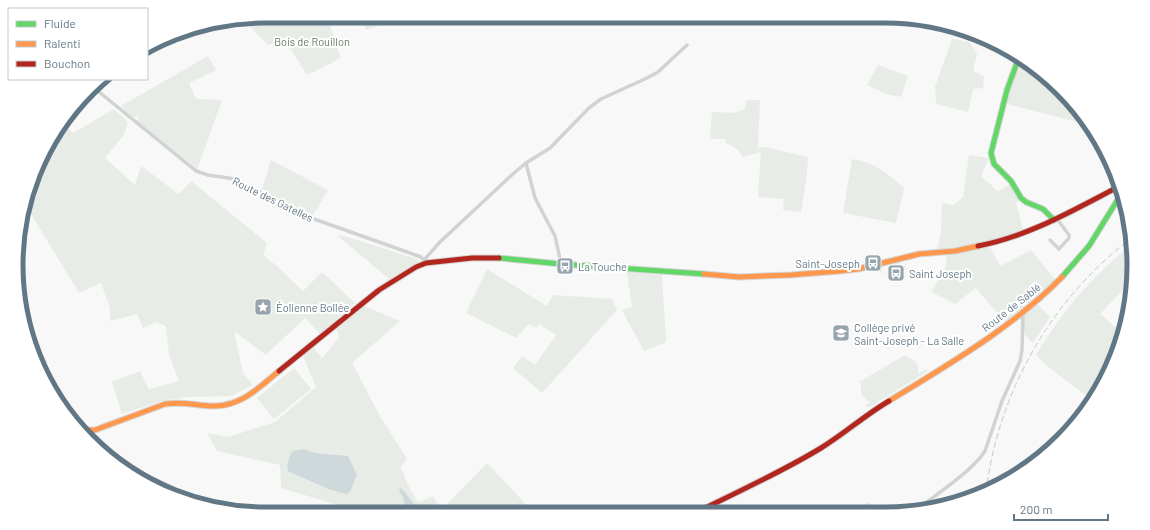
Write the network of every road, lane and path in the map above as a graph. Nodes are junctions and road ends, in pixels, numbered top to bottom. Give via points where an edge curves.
1 (687, 45) dead end
2 (1017, 63) edge
3 (97, 91) edge
4 (526, 163) junction
5 (1115, 189) edge
6 (1118, 199) edge
7 (1055, 220) junction
8 (1050, 240) dead end
9 (425, 261) junction
10 (561, 264) junction
11 (1023, 313) junction
12 (88, 430) edge
13 (926, 503) edge
14 (708, 507) edge

1 - 4 street via 658,72 600,99 550,148
2 - 7 street via 1003,103 991,153 992,159 997,168 1011,181 1021,198 1043,209
3 - 9 street, Route des Gatelles via 196,171 235,179 314,219 421,257
4 - 9 street via 454,229
4 - 10 street via 535,198 555,236
5 - 7 street
6 - 11 street, Route de Sablé via 1080,256 1058,282
7 - 8 street via 1069,238 1059,249
7 - 10 street via 1024,234 989,244 818,274 739,277
9 - 10 street via 489,257
9 - 12 street via 379,290 249,396 215,406 177,402 165,404 95,430
11 - 13 street via 1020,361 1002,401 985,451 972,466
11 - 14 street, Route de Sablé via 803,460

